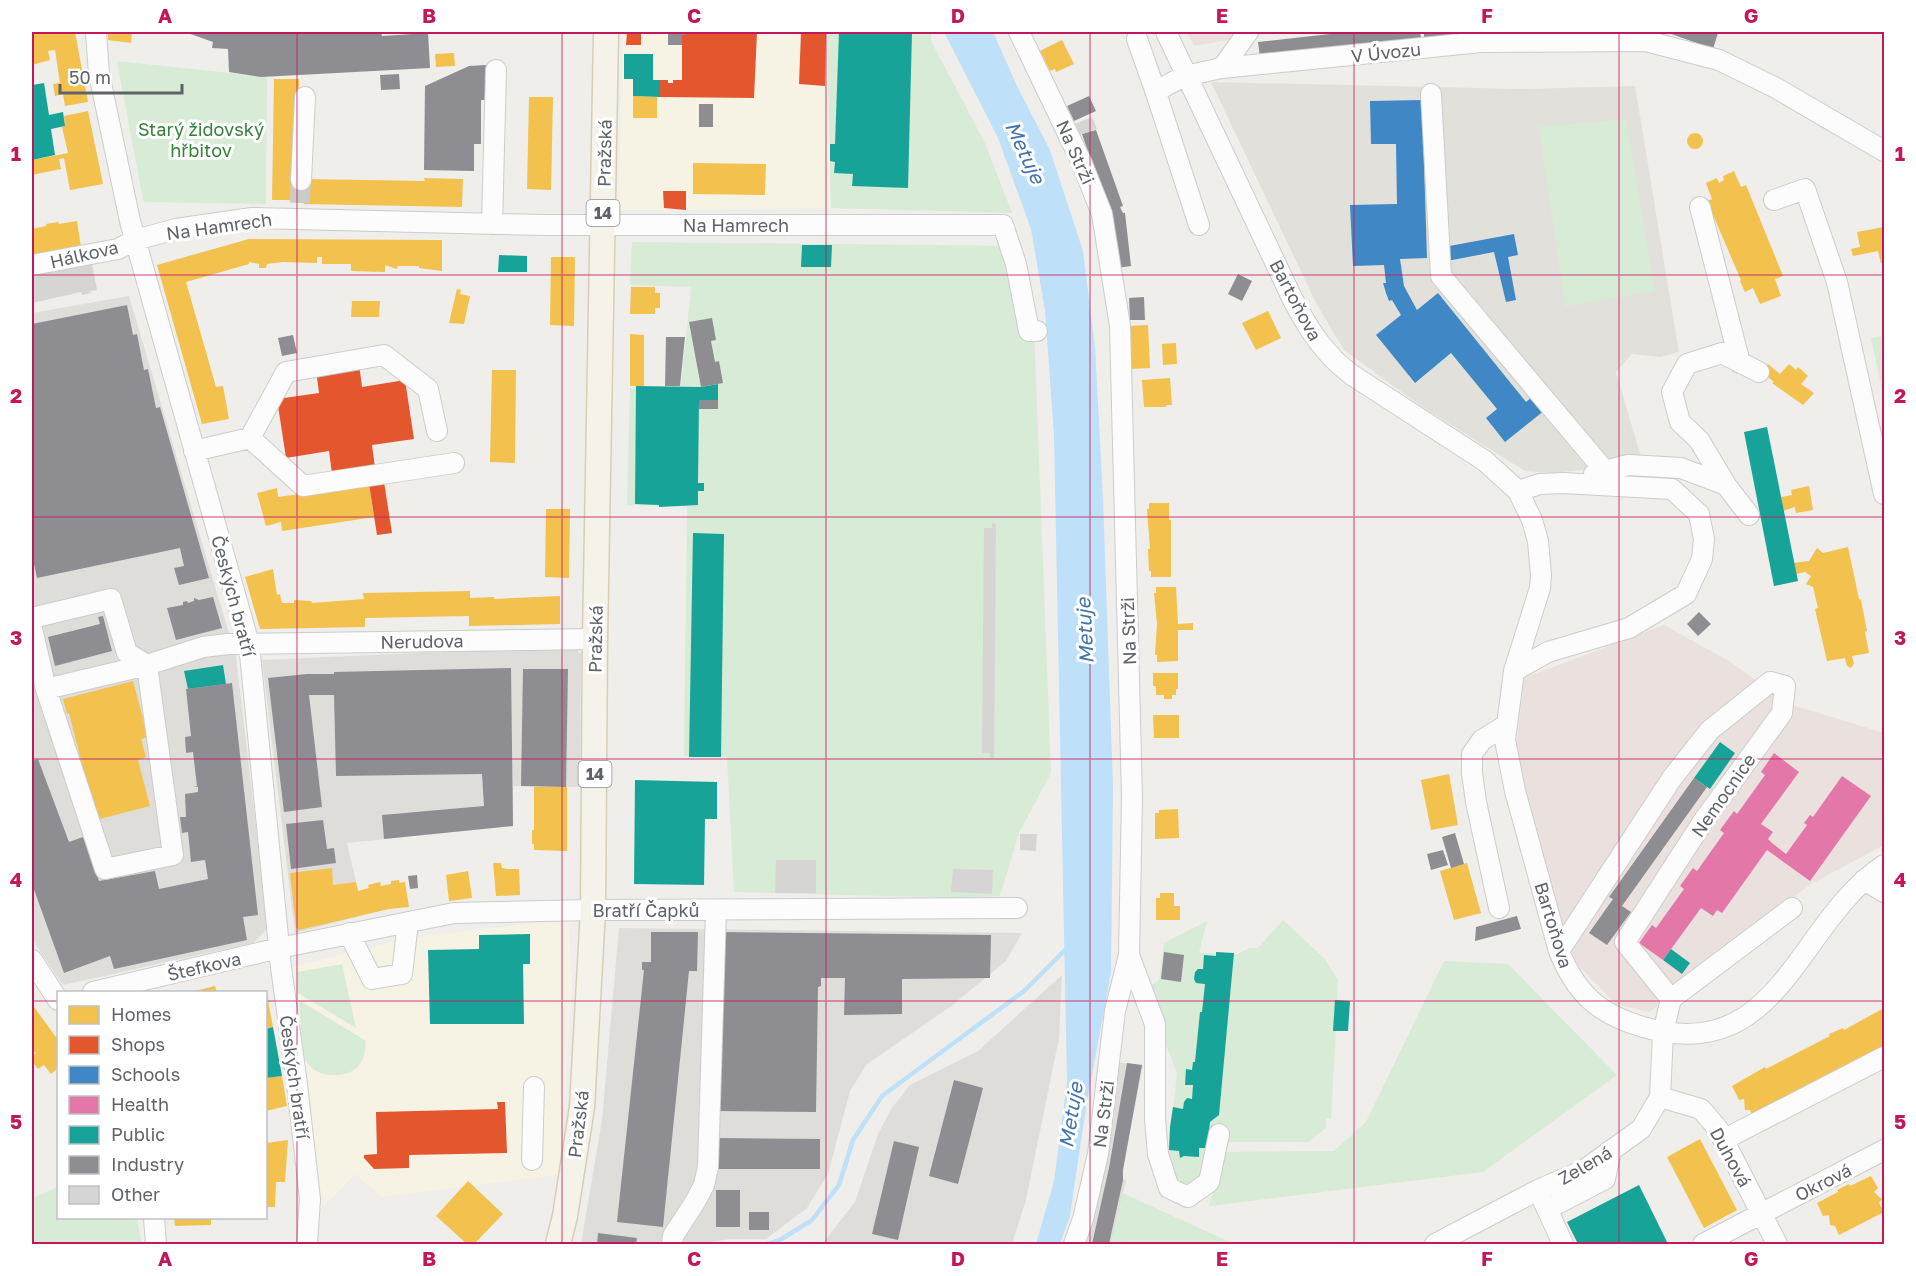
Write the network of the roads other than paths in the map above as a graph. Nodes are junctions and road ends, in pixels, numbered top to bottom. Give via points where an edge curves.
1 (96, 32) edge
2 (606, 32) edge
3 (1019, 32) edge
4 (1166, 32) edge
5 (1248, 32) edge
6 (1137, 39) dead end
7 (1222, 68) junction
8 (496, 70) dead end
9 (1186, 75) junction
10 (1156, 93) junction
11 (1431, 94) dead end
12 (304, 97) dead end
13 (1884, 151) edge
14 (301, 180) tunnel mouth
15 (1774, 200) dead end
16 (1700, 207) dead end
17 (492, 224) junction
18 (603, 225) junction
19 (1199, 225) dead end
20 (135, 240) junction
21 (32, 266) edge
22 (1037, 331) dead end
23 (1740, 363) junction
24 (1759, 372) dead end
25 (437, 431) dead end
26 (250, 438) junction
27 (194, 451) junction
28 (454, 463) dead end
29 (1605, 471) junction
30 (1563, 483) junction
31 (1726, 485) junction
32 (1518, 490) junction
33 (1884, 494) edge
34 (1749, 515) dead end
35 (32, 618) edge
36 (32, 629) edge
37 (595, 639) junction
38 (249, 644) junction
39 (147, 665) junction
40 (1514, 671) junction
41 (46, 689) junction
42 (1506, 725) junction
43 (1884, 865) edge
44 (1864, 880) junction
45 (1884, 892) edge
46 (1017, 908) dead end
47 (1499, 908) dead end
48 (1792, 908) dead end
49 (593, 910) junction
50 (716, 910) junction
51 (408, 922) junction
52 (349, 933) junction
53 (279, 948) junction
54 (1559, 951) junction
55 (1129, 955) junction
56 (32, 960) edge
57 (101, 991) edge
58 (1665, 992) junction
59 (57, 998) edge
60 (1663, 1033) junction
61 (1884, 1057) edge
62 (534, 1087) dead end
63 (1660, 1097) junction
64 (1219, 1134) dead end
65 (1724, 1140) junction
66 (1611, 1150) junction
67 (1884, 1150) edge
68 (532, 1160) dead end
69 (1538, 1190) junction
70 (1546, 1209) junction
71 (1761, 1214) junction
72 (154, 1219) edge
73 (156, 1245) edge
74 (307, 1245) edge
75 (558, 1245) edge
76 (672, 1245) edge
77 (1074, 1245) edge
78 (1435, 1245) edge
79 (1563, 1245) edge
80 (1703, 1245) edge
81 (1777, 1245) edge

1 - 20 street, Českých bratří via 99,74
2 - 18 main road, Pražská / 14
3 - 55 street, Na Strži via 1102,214 1120,326 1132,798
4 - 9 street, Bartoňova
5 - 7 street
6 - 10 street
7 - 9 street, V Úvozu
7 - 13 street, V Úvozu via 1481,42 1646,41 1719,60 1776,87
8 - 17 street
9 - 10 street, V Úvozu
9 - 32 street, Bartoňova via 1293,300 1323,349 1352,375 1485,461
10 - 19 street
11 - 29 street via 1441,276
12 - 14 street
15 - 33 street via 1805,189 1837,282
16 - 23 street
17 - 18 street, Na Hamrech
17 - 20 street, Na Hamrech via 302,210 176,229
18 - 22 street, Na Hamrech via 1003,225 1016,264 1029,331
18 - 37 main road, Pražská / 14
20 - 21 street, Hálkova via 118,249
20 - 27 street, Českých bratří
23 - 24 street
23 - 31 street via 1722,353 1687,364 1672,392 1680,423 1699,440
25 - 26 street via 428,389 384,355 286,372
26 - 27 street
26 - 28 street via 303,486
27 - 38 street, Českých bratří
29 - 30 street
29 - 31 street via 1628,465 1681,468
30 - 32 street
30 - 40 street via 1672,489 1699,514 1704,539 1702,559 1686,594 1629,628 1548,652
31 - 34 street
32 - 40 street, Bartoňova via 1536,530 1541,575
35 - 39 street via 111,599 127,653
36 - 41 street
37 - 38 street, Nerudova
37 - 49 main road, Pražská / 14
38 - 39 street, Nerudova via 203,647
38 - 53 street, Českých bratří
39 - 41 street, Nerudova
39 - 41 street via 173,855 105,869
40 - 42 street, Bartoňova
42 - 47 street via 1482,740 1472,754 1476,802
42 - 54 street, Bartoňova via 1510,773
43 - 44 street, Bartoňova
44 - 45 street
44 - 60 street, Bartoňova via 1839,906 1787,978 1755,1008 1726,1027 1708,1032
46 - 50 street, Bratří Čapků
48 - 58 street
49 - 50 street, Bratří Čapků
49 - 51 street, Bratří Čapků via 454,913
49 - 75 main road, Pražská / 14 via 582,1107
50 - 76 street via 708,1167 704,1185
51 - 52 street, Bratří Čapků
51 - 52 street via 402,975 372,979
52 - 53 street, Bratří Čapků
53 - 57 street, Štefkova
53 - 74 street, Českých bratří via 310,1199
54 - 58 street, Nemocnice via 1672,778 1710,730 1770,682 1785,686 1782,713 1704,820 1625,942
54 - 60 street, Bartoňova via 1574,983 1590,999 1629,1023
55 - 64 street via 1155,1024 1155,1119 1158,1154 1169,1188 1188,1197 1209,1182
55 - 77 street, Na Strži via 1115,1011 1098,1154
56 - 59 street
58 - 60 street, Zelená
60 - 63 street, Zelená
61 - 65 street
62 - 68 street
63 - 65 street, Duhová via 1701,1110
63 - 66 street, Zelená via 1641,1129
65 - 71 street, Duhová
66 - 69 street, Zelená via 1584,1170
66 - 70 street via 1605,1179
67 - 71 street, Okrová
69 - 70 street
69 - 78 street, Zelená
70 - 79 street
71 - 80 street, Okrová
71 - 81 street, Duhová
72 - 73 street

